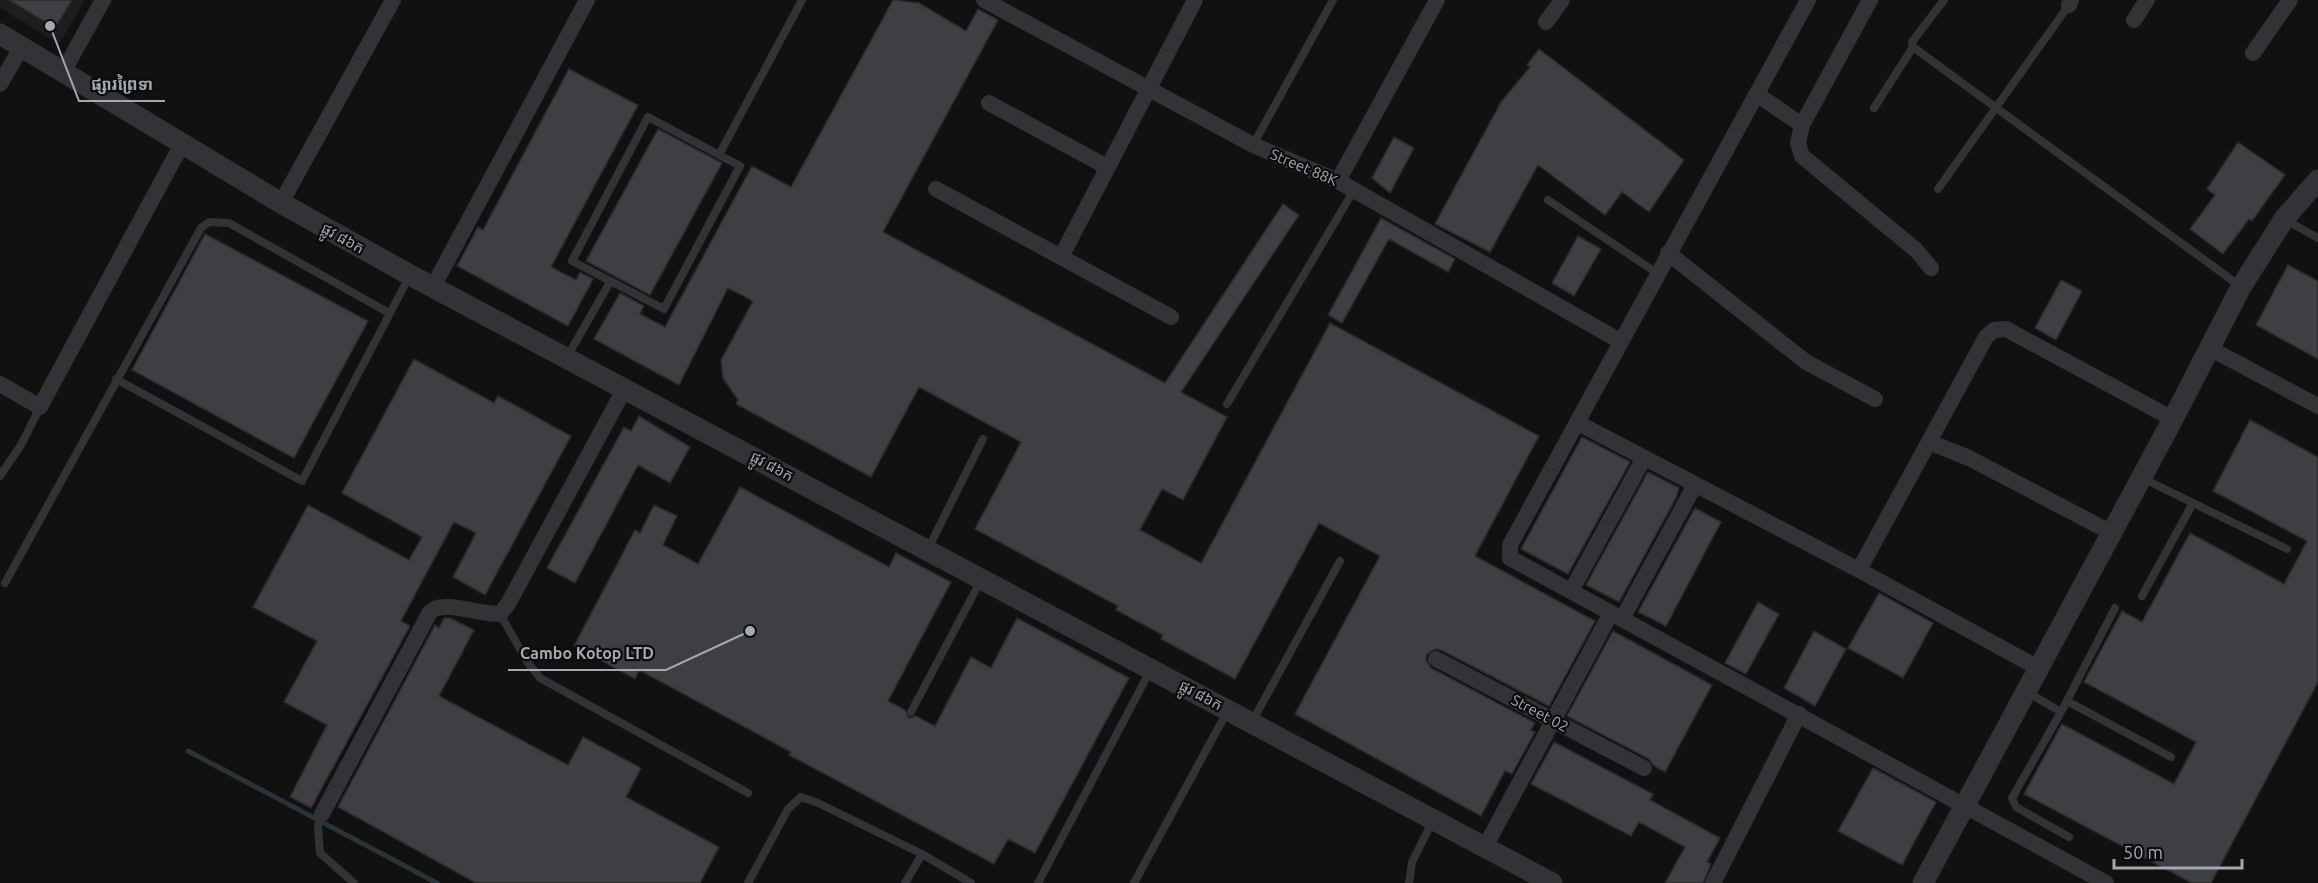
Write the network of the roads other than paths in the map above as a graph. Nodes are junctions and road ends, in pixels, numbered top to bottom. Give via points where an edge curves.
1 (103, 0) edge
2 (393, 0) edge
3 (587, 0) edge
4 (802, 0) edge
5 (984, 0) edge
6 (1195, 0) edge
7 (1333, 0) edge
8 (1437, 0) edge
9 (1562, 0) edge
10 (1808, 0) edge
11 (1870, 0) edge
12 (1944, 0) edge
13 (2147, 0) edge
14 (2290, 0) edge
15 (2070, 3) edge
16 (2134, 20) dead end
17 (1546, 22) dead end
18 (0, 34) edge
19 (1913, 47) junction
20 (21, 48) junction
21 (2253, 53) dead end
22 (63, 72) junction
23 (0, 84) edge
24 (1148, 88) junction
25 (1758, 95) junction
26 (989, 103) dead end
27 (1874, 108) dead end
28 (1997, 108) junction
29 (1802, 125) junction
30 (182, 144) junction
31 (1253, 145) junction
32 (720, 153) junction
33 (1107, 167) junction
34 (2318, 180) edge
35 (1338, 181) junction
36 (936, 189) dead end
37 (1938, 189) dead end
38 (1354, 190) junction
39 (1548, 200) dead end
40 (281, 203) junction
41 (2284, 219) junction
42 (2318, 238) edge
43 (1668, 253) junction
44 (1061, 257) junction
45 (1931, 268) dead end
46 (1657, 273) junction
47 (410, 275) junction
48 (610, 282) junction
49 (2241, 286) junction
50 (434, 287) junction
51 (388, 313) junction
52 (1171, 317) dead end
53 (1620, 341) junction
54 (2211, 349) junction
55 (567, 358) junction
56 (116, 379) junction
57 (0, 384) edge
58 (625, 388) junction
59 (1875, 399) dead end
60 (1227, 404) dead end
61 (2318, 406) edge
62 (40, 407) junction
63 (2173, 419) junction
64 (1578, 423) junction
65 (983, 439) dead end
66 (1929, 442) junction
67 (1644, 458) junction
68 (0, 476) edge
69 (2142, 478) junction
70 (1695, 485) junction
71 (2193, 503) junction
72 (2112, 533) junction
73 (928, 549) junction
74 (2287, 549) dead end
75 (1340, 561) dead end
76 (1859, 570) junction
77 (982, 577) junction
78 (5, 583) dead end
79 (1571, 591) junction
80 (2142, 596) dead end
81 (2115, 608) dead end
82 (500, 614) junction
83 (1617, 616) junction
84 (1436, 658) dead end
85 (1152, 668) junction
86 (2040, 669) junction
87 (2027, 692) junction
88 (2067, 701) junction
89 (1228, 710) junction
90 (910, 712) dead end
91 (2061, 712) junction
92 (1799, 714) junction
93 (1554, 721) junction
94 (1252, 723) junction
95 (2171, 757) dead end
96 (1644, 768) dead end
97 (748, 793) dead end
98 (1965, 805) junction
99 (1433, 819) junction
100 (320, 820) joint
101 (2069, 837) dead end
102 (1485, 847) junction
103 (922, 854) junction
104 (354, 883) edge
105 (748, 883) edge
106 (905, 883) edge
107 (972, 883) edge
108 (1038, 883) edge
109 (1134, 883) edge
110 (1409, 883) edge
111 (1552, 883) edge
112 (1713, 883) edge
113 (1923, 883) edge
114 (2106, 883) edge

1 - 22 street
2 - 40 street
3 - 50 street
4 - 32 lane
5 - 24 street, Street 88K
6 - 24 street
7 - 31 lane
8 - 35 street
9 - 17 street
10 - 25 street
11 - 29 street
12 - 19 lane via 1912,42
13 - 16 street
14 - 21 street
15 - 28 lane
18 - 20 street, ផ្លូវ ៨៦ក
19 - 27 lane
19 - 28 lane
20 - 22 street, ផ្លូវ ៨៦ក
20 - 23 street
22 - 30 street, ផ្លូវ ៨៦ក
24 - 31 street, Street 88K
24 - 33 street
25 - 29 street
25 - 43 street
26 - 33 street
28 - 37 lane
28 - 49 lane
29 - 45 street via 1798,143 1802,156 1916,250
30 - 40 street, ផ្លូវ ៨៦ក
30 - 62 street
31 - 35 street, Street 88K
32 - 48 lane via 740,166 666,307 661,309
32 - 48 lane via 648,117 573,259
33 - 44 street
34 - 41 street
35 - 38 street, Street 88K
36 - 44 street
38 - 53 street, Street 88K
38 - 60 lane
39 - 46 lane
40 - 47 street, ផ្លូវ ៨៦ក
41 - 42 lane
41 - 49 street
43 - 46 street
43 - 59 street via 1806,362
44 - 52 street
46 - 53 street
47 - 50 street, ផ្លូវ ៨៦ក
47 - 51 lane
48 - 55 lane
49 - 54 street
50 - 55 street, ផ្លូវ ៨៦ក
51 - 56 lane via 229,223 209,222 201,228
51 - 56 lane via 302,481
53 - 64 street
54 - 61 street
54 - 63 street
55 - 58 street, ផ្លូវ ៨៦ក
56 - 78 lane
57 - 62 street
58 - 73 street, ផ្លូវ ៨៦ក
58 - 82 street
62 - 68 lane
63 - 66 street via 2036,342 2006,329 1994,330 1986,337
63 - 69 street
64 - 67 street
64 - 79 street via 1510,545 1510,558
65 - 73 lane
66 - 72 street via 1969,458
66 - 76 street
67 - 70 street
67 - 79 street
69 - 71 lane
69 - 72 street
70 - 76 street
70 - 83 street
71 - 74 lane
71 - 80 lane
72 - 86 street
73 - 77 street, ផ្លូវ ៨៦ក
75 - 94 lane
76 - 86 street
77 - 85 street, ផ្លូវ ៨៦ក
77 - 90 lane
79 - 83 street
81 - 88 lane
82 - 97 lane via 540,678
82 - 100 street via 443,606 430,612
83 - 92 street
83 - 93 street
84 - 93 street, Street 02
85 - 89 street, ផ្លូវ ៨៦ក
85 - 108 lane
86 - 87 street
87 - 91 lane
87 - 98 street
88 - 91 lane
88 - 95 lane
89 - 94 street, ផ្លូវ ៨៦ក
89 - 109 lane
91 - 101 lane via 2012,798 2016,807
92 - 98 street
92 - 112 street
93 - 96 street, Street 02
93 - 102 street
94 - 99 street, ផ្លូវ ៨៦ក
98 - 113 street
98 - 114 street
99 - 102 street, ផ្លូវ ៨៦ក
99 - 110 lane via 1412,862
100 - 104 lane via 320,853
102 - 111 street, ផ្លូវ ៨៦ក
103 - 105 lane via 818,802 801,798 788,809
103 - 106 lane
103 - 107 lane

